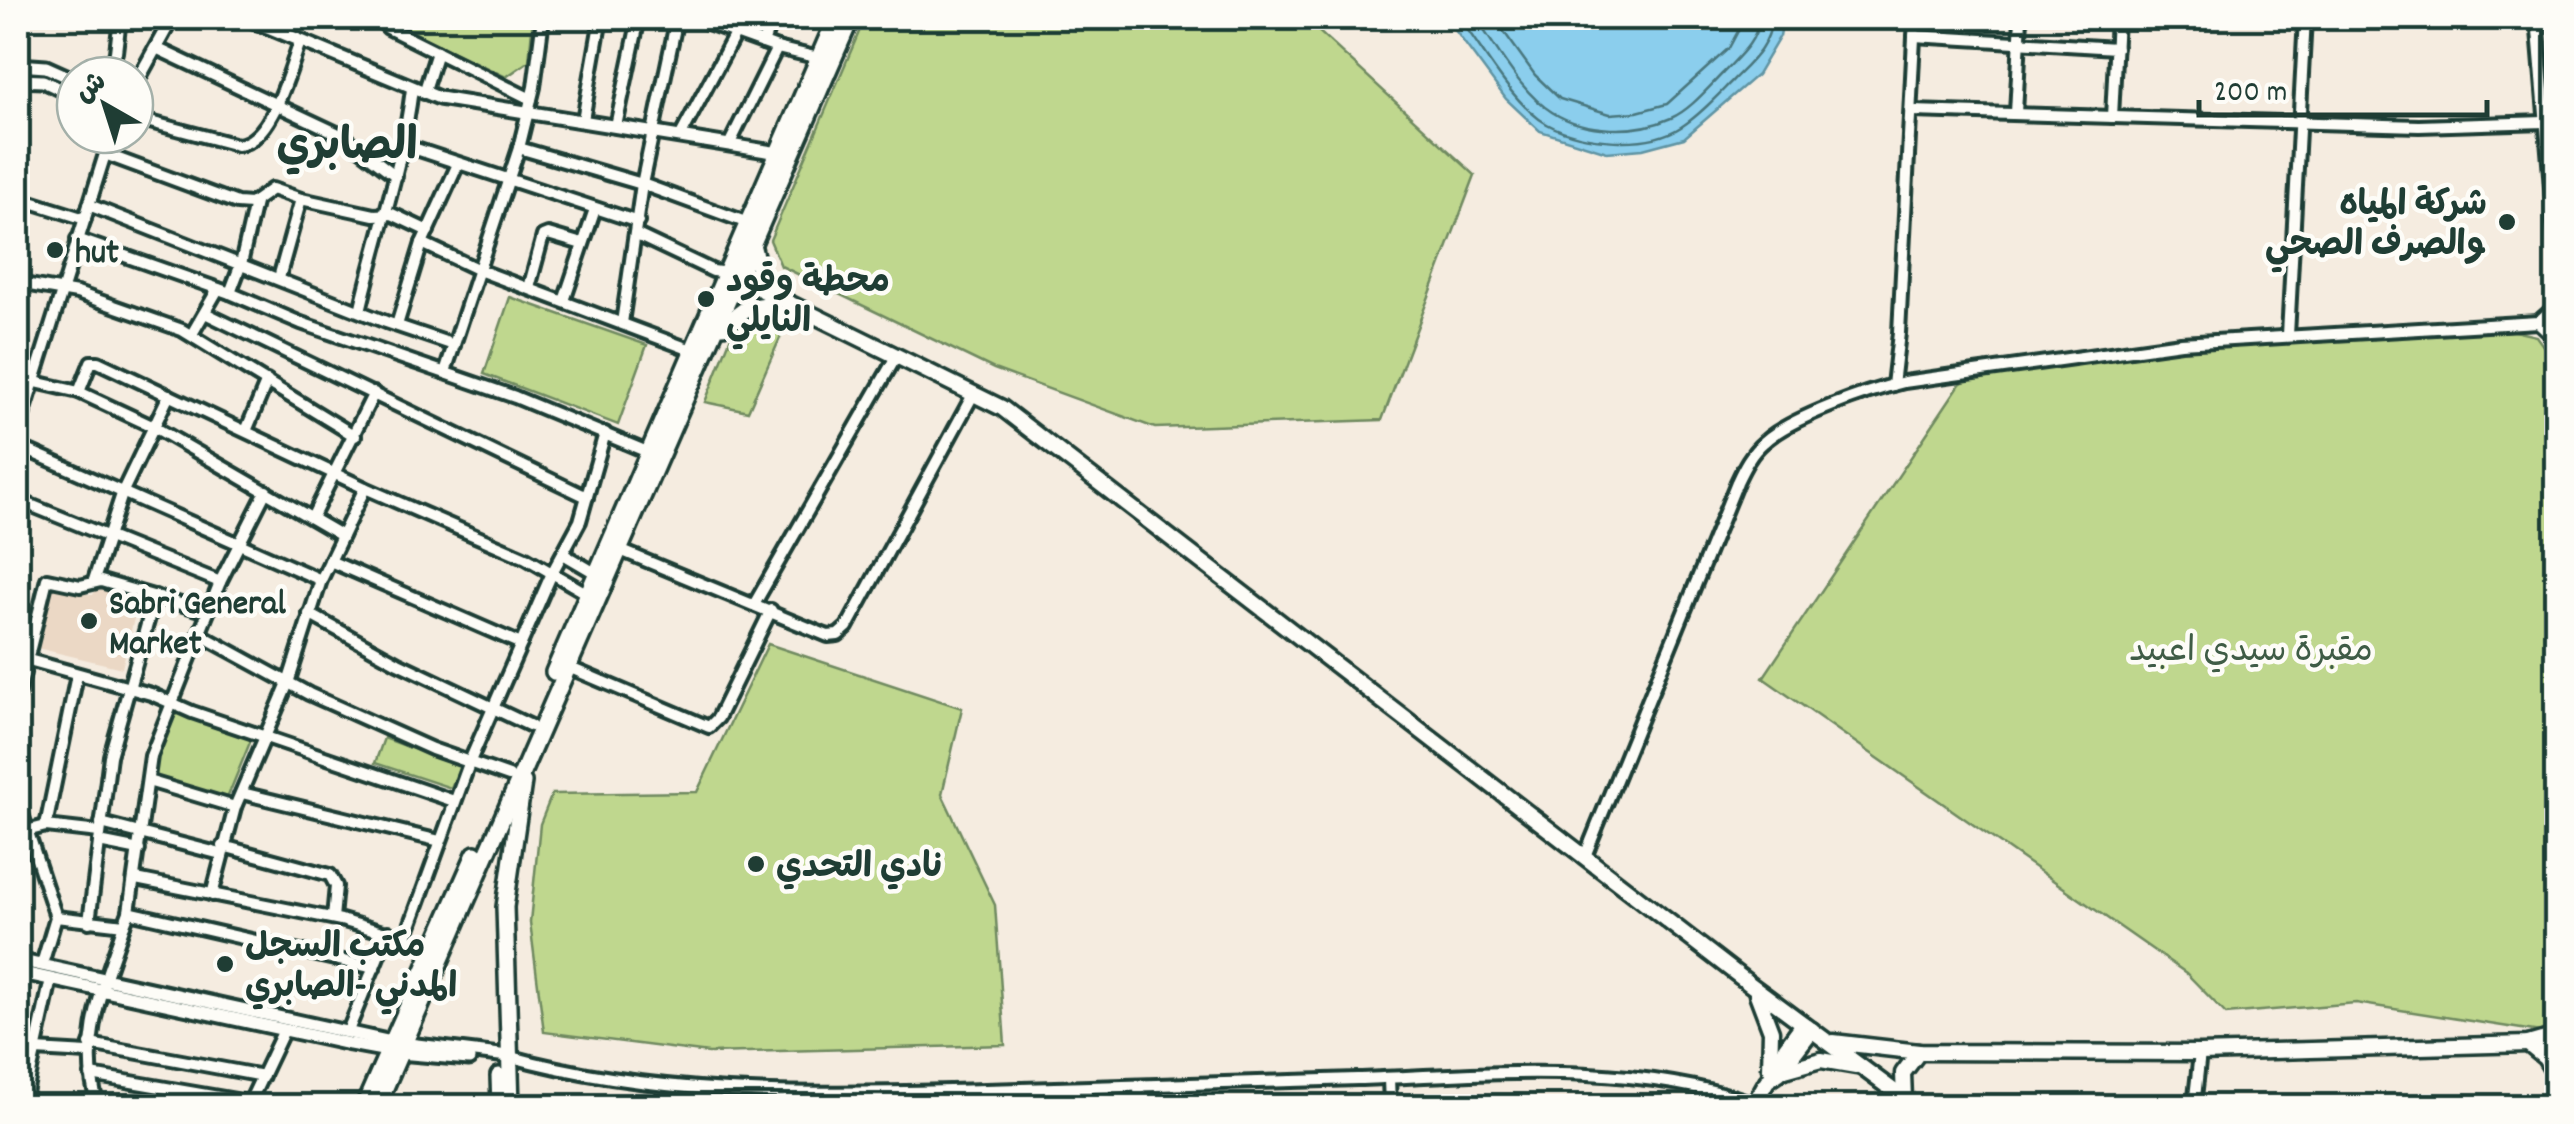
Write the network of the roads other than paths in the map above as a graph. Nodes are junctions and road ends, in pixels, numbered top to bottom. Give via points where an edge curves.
1 (120, 18) edge
2 (172, 18) edge
3 (246, 18) edge
4 (378, 18) edge
5 (543, 18) edge
6 (601, 18) edge
7 (640, 18) edge
8 (677, 18) edge
9 (694, 18) edge
10 (772, 18) edge
11 (836, 18) edge
12 (851, 18) edge
13 (1914, 18) edge
14 (2021, 18) edge
15 (2116, 18) edge
16 (2305, 18) edge
17 (2537, 18) edge
18 (712, 20) edge
19 (736, 32) junction
20 (1914, 36) junction
21 (300, 42) junction
22 (763, 43) junction
23 (2020, 44) junction
24 (156, 48) junction
25 (777, 48) junction
26 (2116, 48) junction
27 (438, 52) junction
28 (115, 55) edge
29 (152, 55) edge
30 (819, 58) junction
31 (18, 65) edge
32 (55, 71) edge
33 (18, 80) edge
34 (55, 87) edge
35 (418, 91) junction
36 (529, 105) junction
37 (276, 106) junction
38 (1912, 111) junction
39 (2016, 114) junction
40 (2112, 117) junction
41 (583, 120) junction
42 (2302, 120) junction
43 (155, 122) edge
44 (2546, 122) junction
45 (616, 126) junction
46 (654, 131) junction
47 (681, 136) junction
48 (730, 142) junction
49 (404, 146) junction
50 (519, 148) junction
51 (779, 153) junction
52 (105, 155) edge
53 (108, 155) edge
54 (458, 164) junction
55 (396, 176) junction
56 (509, 181) junction
57 (642, 184) junction
58 (18, 198) edge
59 (301, 199) junction
60 (255, 202) junction
61 (89, 205) junction
62 (595, 209) junction
63 (383, 214) junction
64 (85, 219) junction
65 (748, 223) junction
66 (636, 228) junction
67 (428, 231) junction
68 (78, 239) junction
69 (422, 243) junction
70 (753, 243) junction
71 (582, 244) junction
72 (2556, 247) edge
73 (241, 264) junction
74 (479, 270) junction
75 (279, 278) junction
76 (727, 279) junction
77 (18, 283) edge
78 (60, 288) junction
79 (529, 288) junction
80 (218, 289) junction
81 (230, 293) junction
82 (775, 300) junction
83 (564, 301) junction
84 (2556, 306) edge
85 (360, 311) junction
86 (205, 312) junction
87 (2538, 322) junction
88 (622, 323) junction
89 (396, 325) junction
90 (716, 332) junction
91 (192, 334) junction
92 (2288, 335) junction
93 (2556, 339) edge
94 (454, 345) junction
95 (694, 351) junction
96 (897, 355) junction
97 (444, 372) junction
98 (18, 378) edge
99 (267, 381) junction
100 (32, 382) junction
101 (1893, 385) junction
102 (78, 392) junction
103 (974, 393) junction
104 (374, 394) junction
105 (169, 395) junction
106 (154, 427) junction
107 (246, 431) junction
108 (18, 432) edge
109 (605, 434) junction
110 (355, 436) junction
111 (18, 446) edge
112 (650, 453) junction
113 (335, 474) junction
114 (365, 488) junction
115 (266, 490) junction
116 (123, 491) junction
117 (587, 496) junction
118 (18, 500) edge
119 (312, 518) junction
120 (108, 536) junction
121 (342, 536) junction
122 (240, 543) junction
123 (620, 550) junction
124 (563, 554) junction
125 (330, 561) junction
126 (552, 573) junction
127 (597, 574) junction
128 (94, 580) junction
129 (322, 580) junction
130 (220, 582) junction
131 (588, 594) junction
132 (155, 596) junction
133 (754, 603) junction
134 (771, 610) junction
135 (208, 612) junction
136 (310, 614) junction
137 (200, 634) junction
138 (521, 644) junction
139 (22, 659) edge
140 (568, 667) junction
141 (77, 676) junction
142 (288, 683) junction
143 (129, 687) junction
144 (18, 697) edge
145 (172, 704) junction
146 (493, 708) junction
147 (531, 726) junction
148 (267, 736) junction
149 (470, 761) junction
150 (517, 766) junction
151 (148, 782) junction
152 (242, 793) junction
153 (510, 796) junction
154 (454, 801) junction
155 (18, 802) edge
156 (235, 807) junction
157 (46, 826) junction
158 (26, 831) junction
159 (100, 833) junction
160 (142, 833) junction
161 (440, 841) junction
162 (139, 850) junction
163 (222, 850) junction
164 (1585, 856) junction
165 (136, 879) junction
166 (212, 894) junction
167 (129, 912) junction
168 (56, 917) junction
169 (333, 918) junction
170 (89, 922) junction
171 (124, 925) junction
172 (388, 932) junction
173 (406, 937) junction
174 (434, 947) junction
175 (18, 960) edge
176 (42, 964) junction
177 (374, 968) junction
178 (18, 972) edge
179 (51, 979) junction
180 (104, 984) junction
181 (1750, 985) junction
182 (1808, 1027) junction
183 (284, 1030) junction
184 (348, 1031) junction
185 (2556, 1036) edge
186 (1827, 1042) junction
187 (2528, 1044) junction
188 (395, 1047) junction
189 (90, 1048) junction
190 (18, 1049) edge
191 (35, 1050) junction
192 (1919, 1052) junction
193 (2200, 1053) junction
194 (507, 1059) junction
195 (1864, 1069) junction
196 (1772, 1074) junction
197 (91, 1075) junction
198 (263, 1076) junction
199 (2556, 1076) edge
200 (1389, 1078) junction
201 (93, 1088) junction
202 (1139, 1088) junction
203 (923, 1092) junction
204 (1909, 1103) edge
205 (249, 1105) edge
206 (1754, 1105) edge
207 (23, 1106) edge
208 (85, 1106) edge
209 (98, 1106) edge
210 (271, 1106) edge
211 (364, 1106) edge
212 (377, 1106) edge
213 (500, 1106) edge
214 (511, 1106) edge
215 (924, 1106) edge
216 (1140, 1106) edge
217 (1390, 1106) edge
218 (2194, 1106) edge

1 - 28 street
2 - 24 street
3 - 21 street
4 - 27 street
5 - 36 street
6 - 41 street
7 - 45 street
8 - 46 street
9 - 18 street
10 - 22 street
11 - 30 main road
12 - 70 main road
13 - 20 street
14 - 23 street
15 - 26 street
16 - 42 street
17 - 44 street
18 - 19 street
19 - 22 street
19 - 47 street
20 - 23 street
20 - 38 street
21 - 35 street
21 - 37 street
22 - 25 street
23 - 26 street
23 - 39 street
24 - 29 street
24 - 37 street
25 - 30 street
25 - 48 street
26 - 40 street
27 - 35 street
27 - 36 street
30 - 51 main road
31 - 32 street
33 - 34 street
35 - 36 street
35 - 49 street
36 - 41 street
36 - 50 street
37 - 43 street via 261,134 244,145
37 - 55 street via 343,136
38 - 39 street
38 - 101 street
39 - 40 street
40 - 42 street
41 - 45 street
42 - 44 street via 2419,126
42 - 92 street
44 - 72 street
45 - 46 street
46 - 47 street
46 - 57 street
47 - 48 street
48 - 51 street
49 - 54 street
49 - 55 street
50 - 56 street
50 - 57 street
51 - 65 main road
52 - 61 street
53 - 60 street via 237,203
54 - 56 street
54 - 67 street
55 - 63 street
56 - 62 street
56 - 74 street
57 - 65 street
57 - 66 street
58 - 64 street
59 - 60 street via 272,189
59 - 63 street
59 - 75 street
60 - 73 street
61 - 64 street
61 - 73 street
62 - 66 street
62 - 71 street
63 - 67 street
63 - 85 street
64 - 68 street
65 - 76 main road
66 - 76 street
66 - 88 street
67 - 69 street
68 - 78 street
68 - 80 street
69 - 74 street
69 - 89 street
70 - 76 main road
70 - 82 main road via 761,279
71 - 79 street via 545,234
71 - 83 street
73 - 75 street
73 - 81 street
74 - 79 street
74 - 94 street
75 - 85 street
76 - 82 main road
76 - 90 main road
76 - 95 main road
77 - 78 street
78 - 91 street
78 - 100 street
79 - 83 street
80 - 81 street
80 - 86 street
81 - 97 street
82 - 90 main road via 747,308
82 - 96 main road
83 - 88 street
84 - 87 street
85 - 89 street
86 - 91 street
86 - 104 street
87 - 92 street
87 - 93 street
88 - 95 street
89 - 94 street
90 - 123 main road
91 - 99 street
92 - 101 street via 2145,347
94 - 97 street
95 - 112 main road
96 - 103 main road
96 - 133 street
97 - 109 street
98 - 100 street
99 - 107 street
99 - 110 street
100 - 102 street
100 - 108 street
101 - 164 street via 1785,427 1753,454
102 - 105 street via 94,361
102 - 106 street
103 - 134 street via 842,633 828,636
103 - 164 main road via 1022,422
104 - 110 street
104 - 117 street
105 - 106 street
105 - 107 street
106 - 115 street
106 - 116 street
107 - 113 street
109 - 112 street
109 - 117 street
110 - 113 street
111 - 116 street
112 - 127 main road
113 - 114 street
113 - 119 street
114 - 121 street
114 - 126 street
115 - 119 street
115 - 122 street
116 - 120 street
116 - 122 street
117 - 124 street
118 - 120 street
119 - 121 street
120 - 128 street
120 - 130 street
121 - 125 street
122 - 129 street
122 - 130 street
123 - 133 street
123 - 140 main road
124 - 126 street
124 - 127 street
125 - 129 street
125 - 138 street
126 - 131 street
126 - 138 street
127 - 131 main road
128 - 132 street
128 - 139 street via 80,586 47,579
129 - 136 street
130 - 135 street
131 - 147 main road
132 - 135 street
132 - 143 street
133 - 134 street
134 - 140 street via 709,726
135 - 137 street
136 - 142 street
136 - 146 street
137 - 142 street
137 - 145 street
138 - 146 street
139 - 141 street
139 - 144 street
140 - 150 main road
141 - 143 street
141 - 157 street
142 - 148 street
142 - 149 street
143 - 145 street
143 - 159 street via 110,756
145 - 148 street
145 - 151 street
146 - 147 street
146 - 149 street
147 - 150 main road
148 - 152 street
148 - 154 street
149 - 150 street
149 - 154 street
150 - 153 main road
150 - 174 main road
150 - 194 main road via 506,895
151 - 156 street
151 - 160 street
152 - 156 street
152 - 161 street
153 - 188 main road
153 - 194 main road via 498,899
154 - 161 street
155 - 158 street
156 - 163 street
157 - 158 street
157 - 159 street
158 - 168 street
159 - 160 street
159 - 162 street
159 - 170 street
160 - 162 street
160 - 163 street
161 - 173 street
162 - 165 street
163 - 166 street
163 - 169 street via 330,874 336,886
164 - 181 main road
165 - 166 street
165 - 167 street
166 - 169 street
167 - 171 street
167 - 177 street
168 - 170 street
168 - 176 street
169 - 172 street
170 - 171 street
171 - 180 street
172 - 173 street
172 - 177 street
173 - 174 street
174 - 188 main road
175 - 176 street
176 - 180 street
177 - 184 street
178 - 179 street
179 - 180 street
179 - 191 street
180 - 183 street
180 - 184 street
180 - 189 street
181 - 182 main road
181 - 196 main road via 1771,1031
182 - 186 main road
182 - 196 main road
183 - 188 street
183 - 198 street
184 - 188 street
185 - 187 main road
186 - 192 main road
186 - 195 main road
187 - 193 main road
187 - 199 main road
188 - 194 street
188 - 211 main road
188 - 212 main road
189 - 191 street
189 - 197 street
189 - 198 street
190 - 191 street
191 - 207 street
192 - 193 main road
192 - 204 main road via 1903,1073
193 - 218 street
194 - 203 street via 736,1092
194 - 213 main road
194 - 214 main road
195 - 196 main road via 1821,1060
195 - 204 main road
196 - 206 main road
197 - 201 street
197 - 205 street
198 - 205 street
200 - 202 street
200 - 206 street via 1629,1076
200 - 217 street
201 - 208 street
201 - 209 street
202 - 203 street
202 - 216 street
203 - 215 street
205 - 210 street

